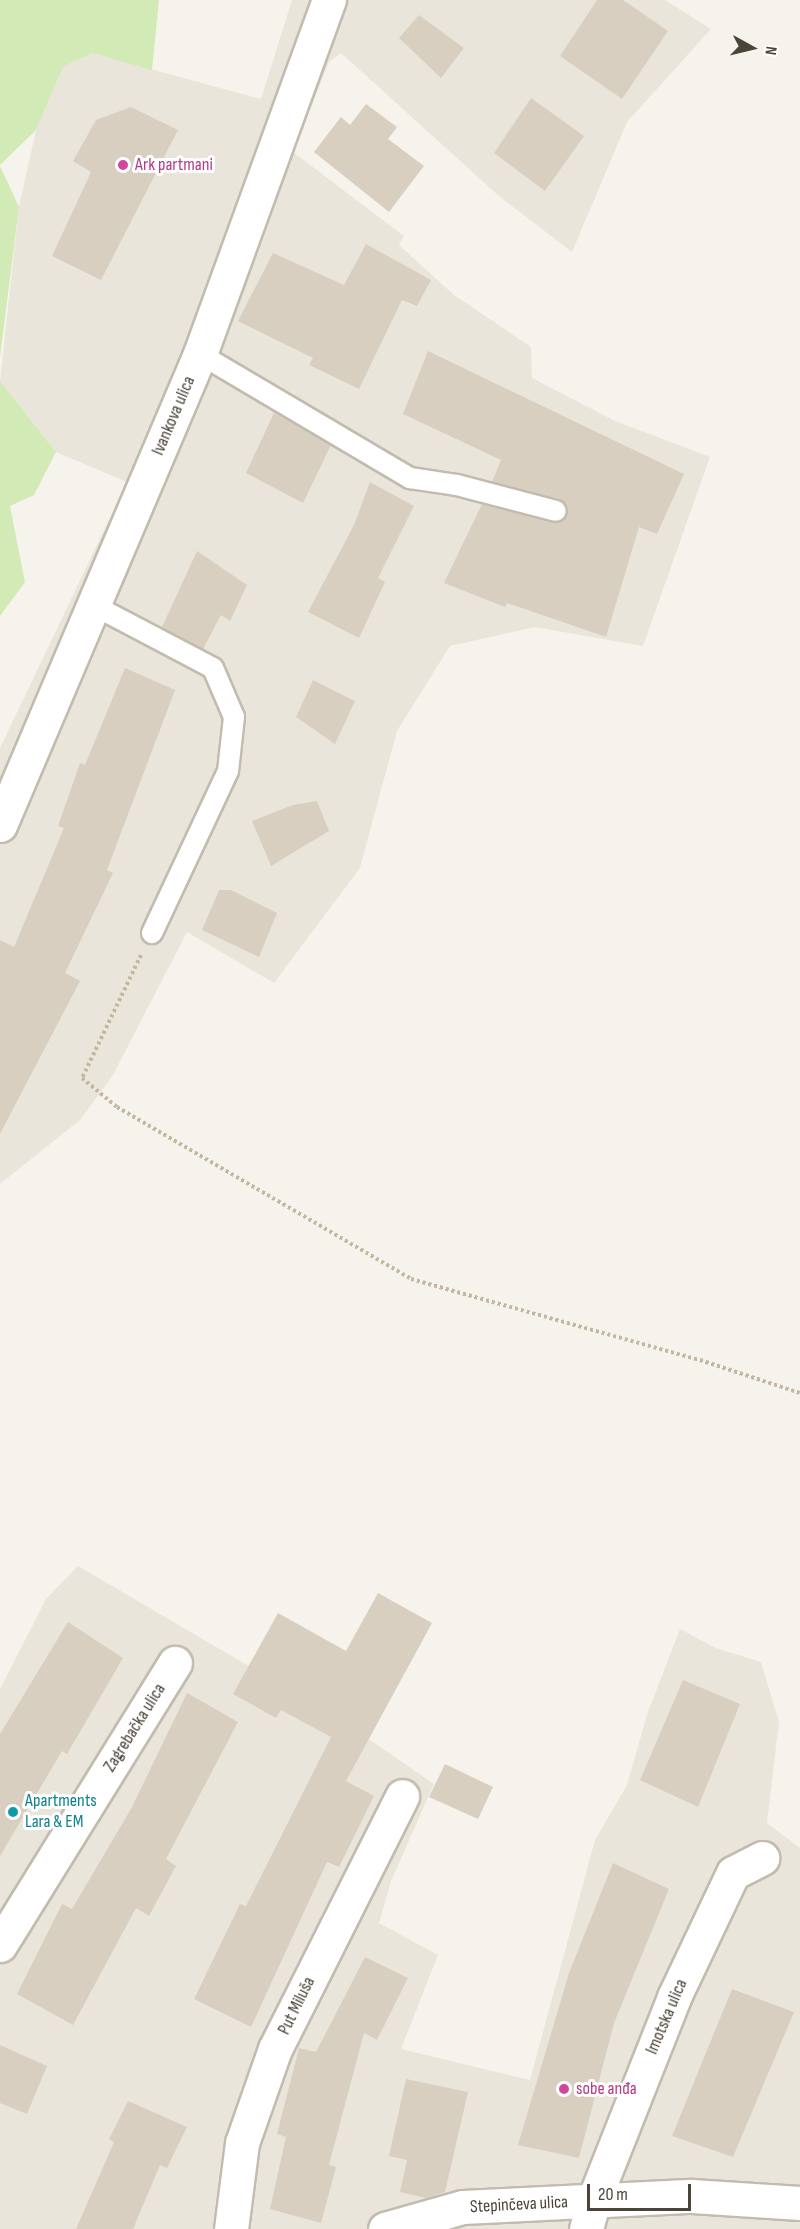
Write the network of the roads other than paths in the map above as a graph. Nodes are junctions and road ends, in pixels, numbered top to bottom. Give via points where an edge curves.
1 (329, 0) edge
2 (200, 354) junction
3 (556, 511) dead end
4 (95, 606) junction
5 (0, 825) edge
6 (152, 933) road end
7 (175, 1663) dead end
8 (402, 1796) dead end
9 (762, 1858) dead end
10 (0, 1945) edge
11 (800, 2203) edge
12 (590, 2215) edge
13 (231, 2229) edge
14 (385, 2229) edge

1 - 2 street, Ivankova ulica
2 - 3 lane via 410,478 457,485
2 - 4 street, Ivankova ulica
4 - 5 street, Ivankova ulica
4 - 6 lane via 213,668 234,717 228,771
7 - 10 street, Zagrebačka ulica
8 - 13 street, Put Miluša via 275,2049 242,2143
9 - 12 street, Imotska ulica via 733,1873 728,1883 674,1997
11 - 12 street, Stepinčeva ulica via 692,2196
12 - 14 street, Stepinčeva ulica via 463,2207

